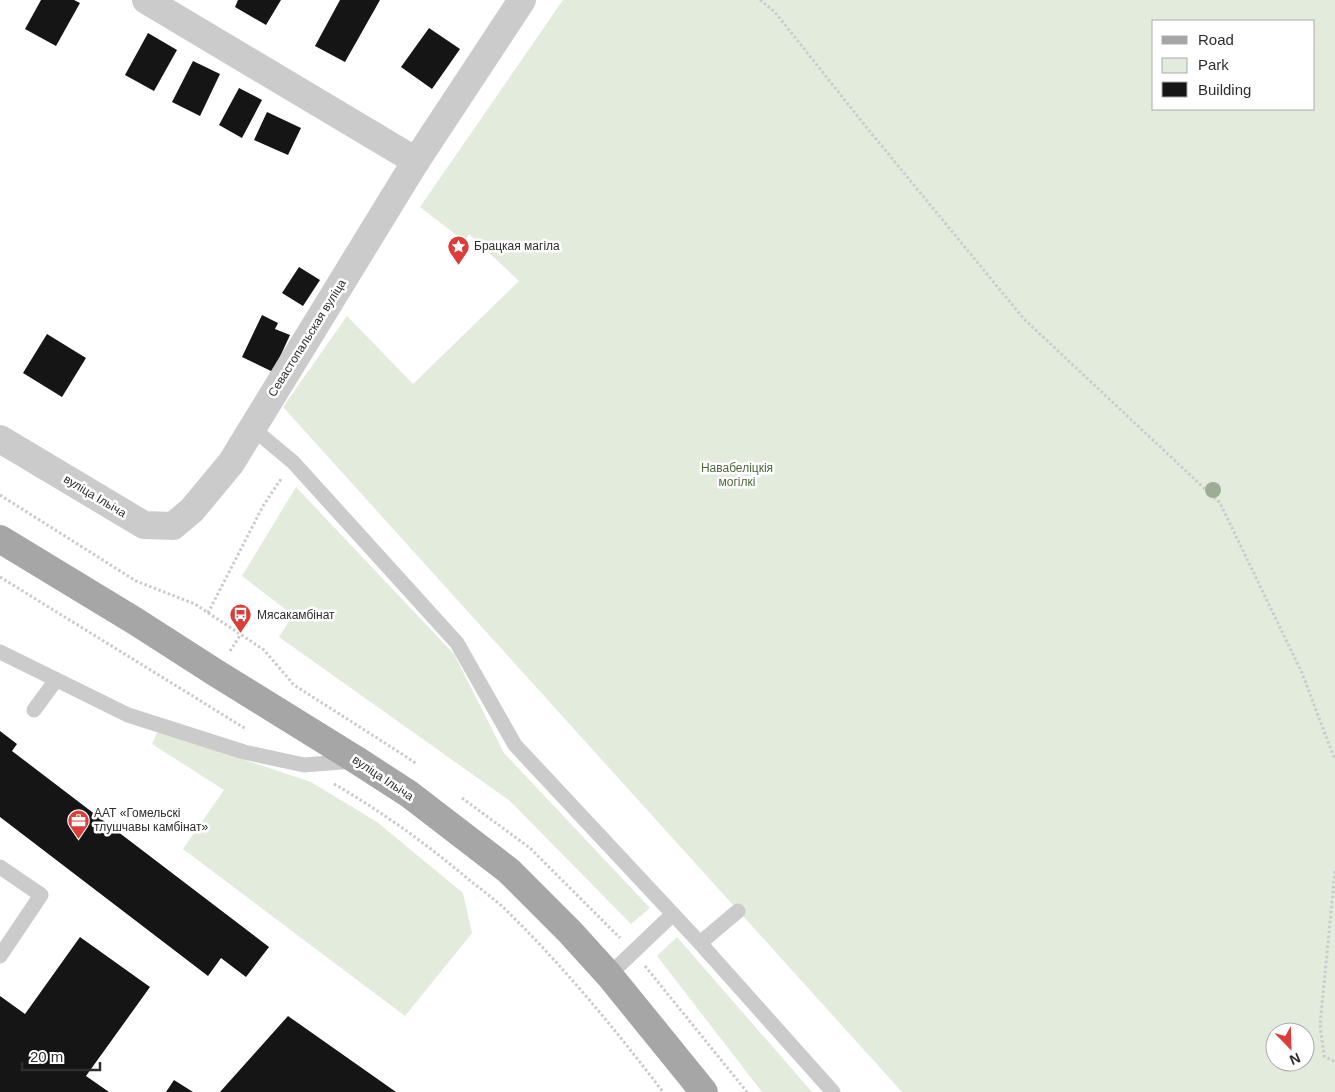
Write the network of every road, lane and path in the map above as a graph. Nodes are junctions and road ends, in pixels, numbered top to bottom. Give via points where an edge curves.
1 (146, 0) edge
2 (522, 0) edge
3 (760, 0) edge
4 (416, 161) junction
5 (252, 428) junction
6 (0, 439) edge
7 (293, 462) junction
8 (0, 495) edge
9 (192, 510) joint
10 (0, 539) edge
11 (0, 577) edge
12 (208, 612) junction
13 (264, 650) dead end
14 (0, 652) edge
15 (56, 680) junction
16 (34, 710) dead end
17 (246, 730) dead end
18 (358, 760) junction
19 (1335, 760) edge
20 (304, 765) junction
21 (0, 868) edge
22 (1335, 870) edge
23 (738, 910) dead end
24 (673, 914) junction
25 (700, 943) junction
26 (0, 956) edge
27 (609, 975) junction
28 (1335, 1062) edge
29 (697, 1089) edge
30 (663, 1092) edge
31 (833, 1092) edge

1 - 4 street
2 - 4 street, Севастопальская вуліца
3 - 19 path via 774,11 1024,319 1220,503 1302,673
4 - 5 street, Севастопальская вуліца
5 - 7 lane
5 - 9 street, Севастопальская вуліца via 231,463
6 - 9 street, вуліца Ільіча via 144,525 173,526
7 - 12 path via 263,506
7 - 24 lane via 458,643 516,745
8 - 12 path via 136,581
10 - 18 main road, вуліца Ільіча
11 - 17 path
12 - 13 path
14 - 15 lane
15 - 16 lane
15 - 20 lane via 128,715 244,752
18 - 20 lane
18 - 27 main road, вуліца Ільіча via 409,794 509,871
20 - 30 path via 377,810 437,853 506,911 570,977
21 - 26 lane via 41,895
22 - 28 path via 1320,1025 1324,1056
23 - 25 lane
24 - 25 lane
24 - 27 lane
25 - 31 lane
27 - 29 main road, вуліца Ільіча

